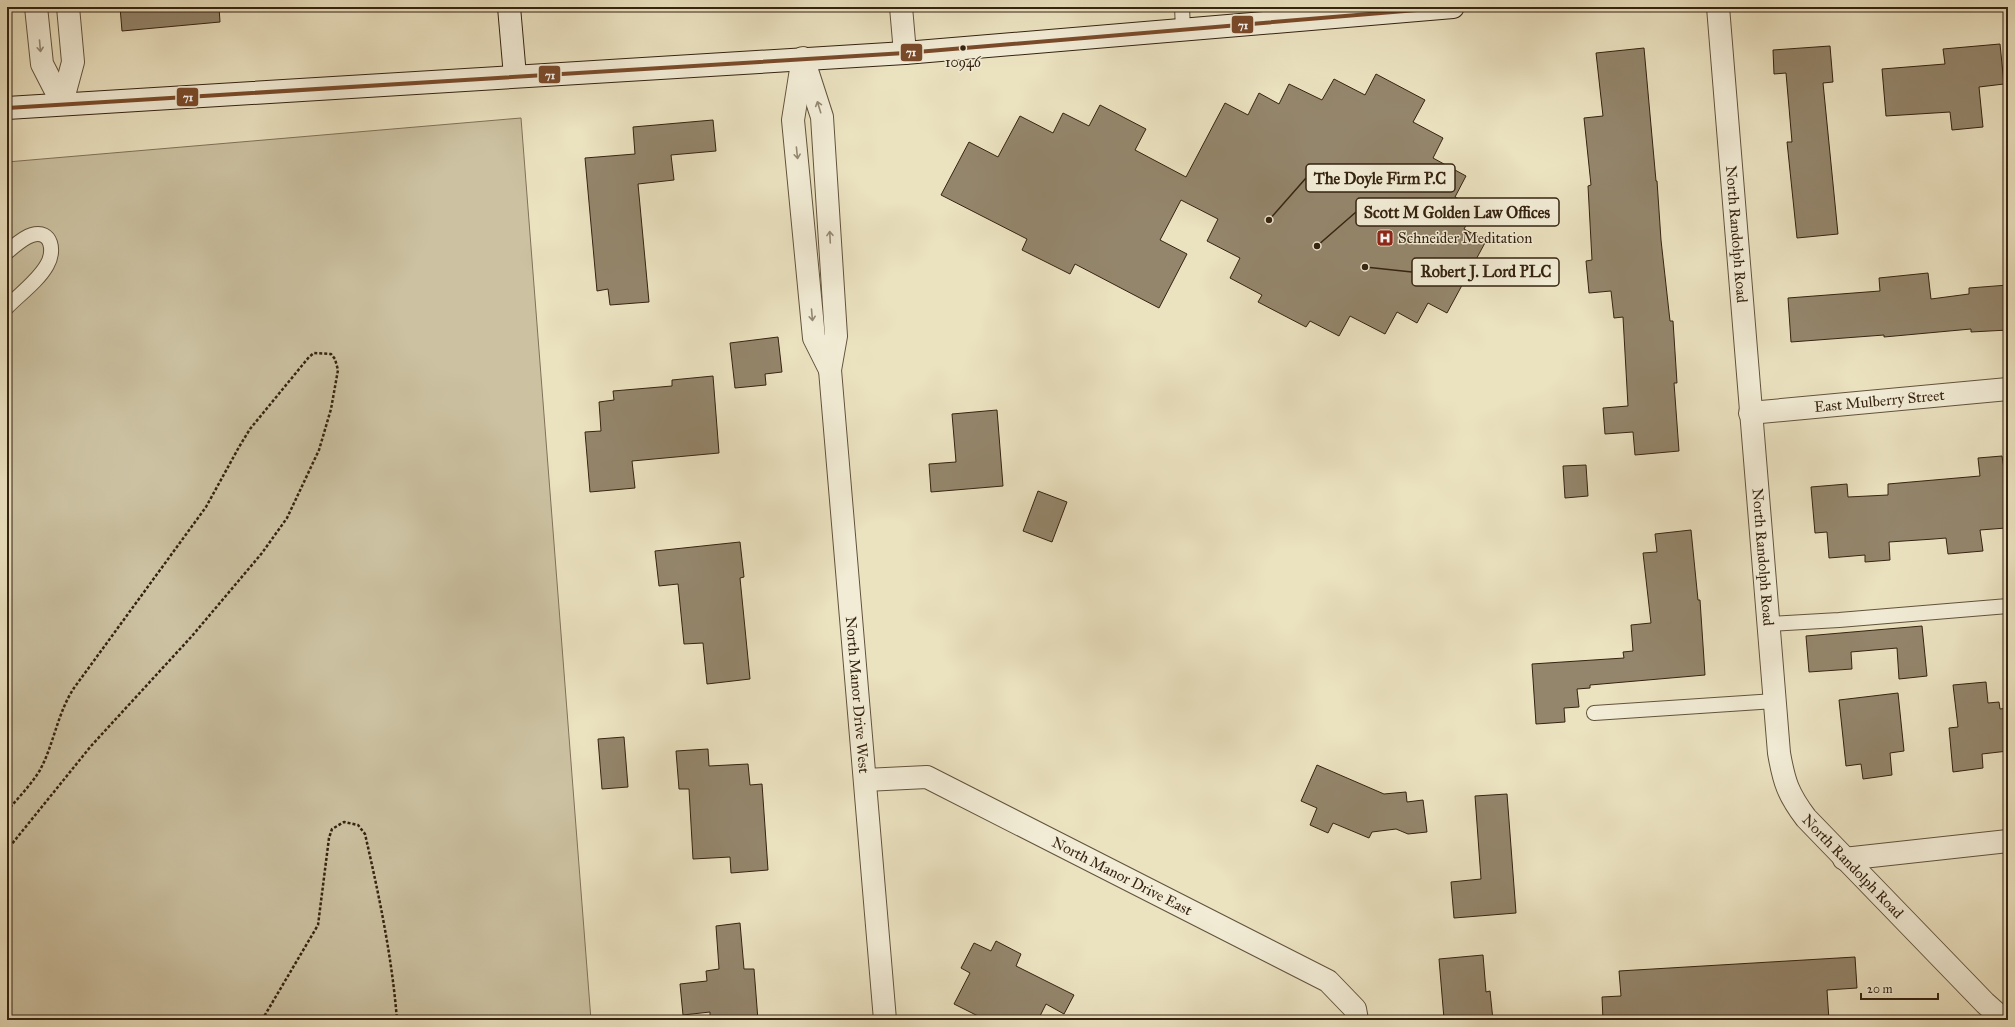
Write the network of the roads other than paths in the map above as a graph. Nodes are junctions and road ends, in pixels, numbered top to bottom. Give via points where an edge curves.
1 (36, 7) edge
2 (68, 7) edge
3 (509, 7) edge
4 (901, 7) edge
5 (1182, 7) edge
6 (1453, 7) edge
7 (1718, 7) edge
8 (1297, 13) edge
9 (1184, 29) junction
10 (905, 53) junction
11 (803, 58) junction
12 (515, 76) junction
13 (62, 103) junction
14 (7, 108) edge
15 (828, 212) junction
16 (803, 215) junction
17 (7, 252) edge
18 (7, 307) edge
19 (830, 370) junction
20 (2008, 389) edge
21 (1750, 413) junction
22 (2008, 606) edge
23 (1768, 624) junction
24 (1775, 701) junction
25 (1594, 714) dead end
26 (865, 780) junction
27 (2008, 840) edge
28 (1844, 859) junction
29 (885, 1020) edge
30 (1357, 1020) edge
31 (2004, 1020) edge

1 -> 13 street via 42,64
2 - 13 street via 73,62
3 - 12 street
4 - 10 street
5 - 9 lane
6 - 8 street
7 - 21 street, North Randolph Road
8 - 9 street
9 - 10 street
10 - 11 street
11 - 12 street
15 -> 11 street, North Manor Drive West via 822,117
11 -> 16 street, North Manor Drive West via 793,120
12 - 13 street
13 - 14 street
15 - 16 street
19 -> 15 street, North Manor Drive West via 836,336
16 -> 19 street, North Manor Drive West via 814,338
17 - 18 lane via 34,234 44,235 50,240 52,249 48,265
19 - 26 street, North Manor Drive West
20 - 21 street, East Mulberry Street
21 - 23 street, North Randolph Road
22 - 23 lane
23 - 24 street, North Randolph Road
24 - 25 lane
24 - 28 street, North Randolph Road via 1783,779 1792,800
26 - 29 street, North Manor Drive West
26 - 30 street, North Manor Drive East via 927,777 1328,981 1355,1009
27 - 28 street
28 - 31 street, North Randolph Road

